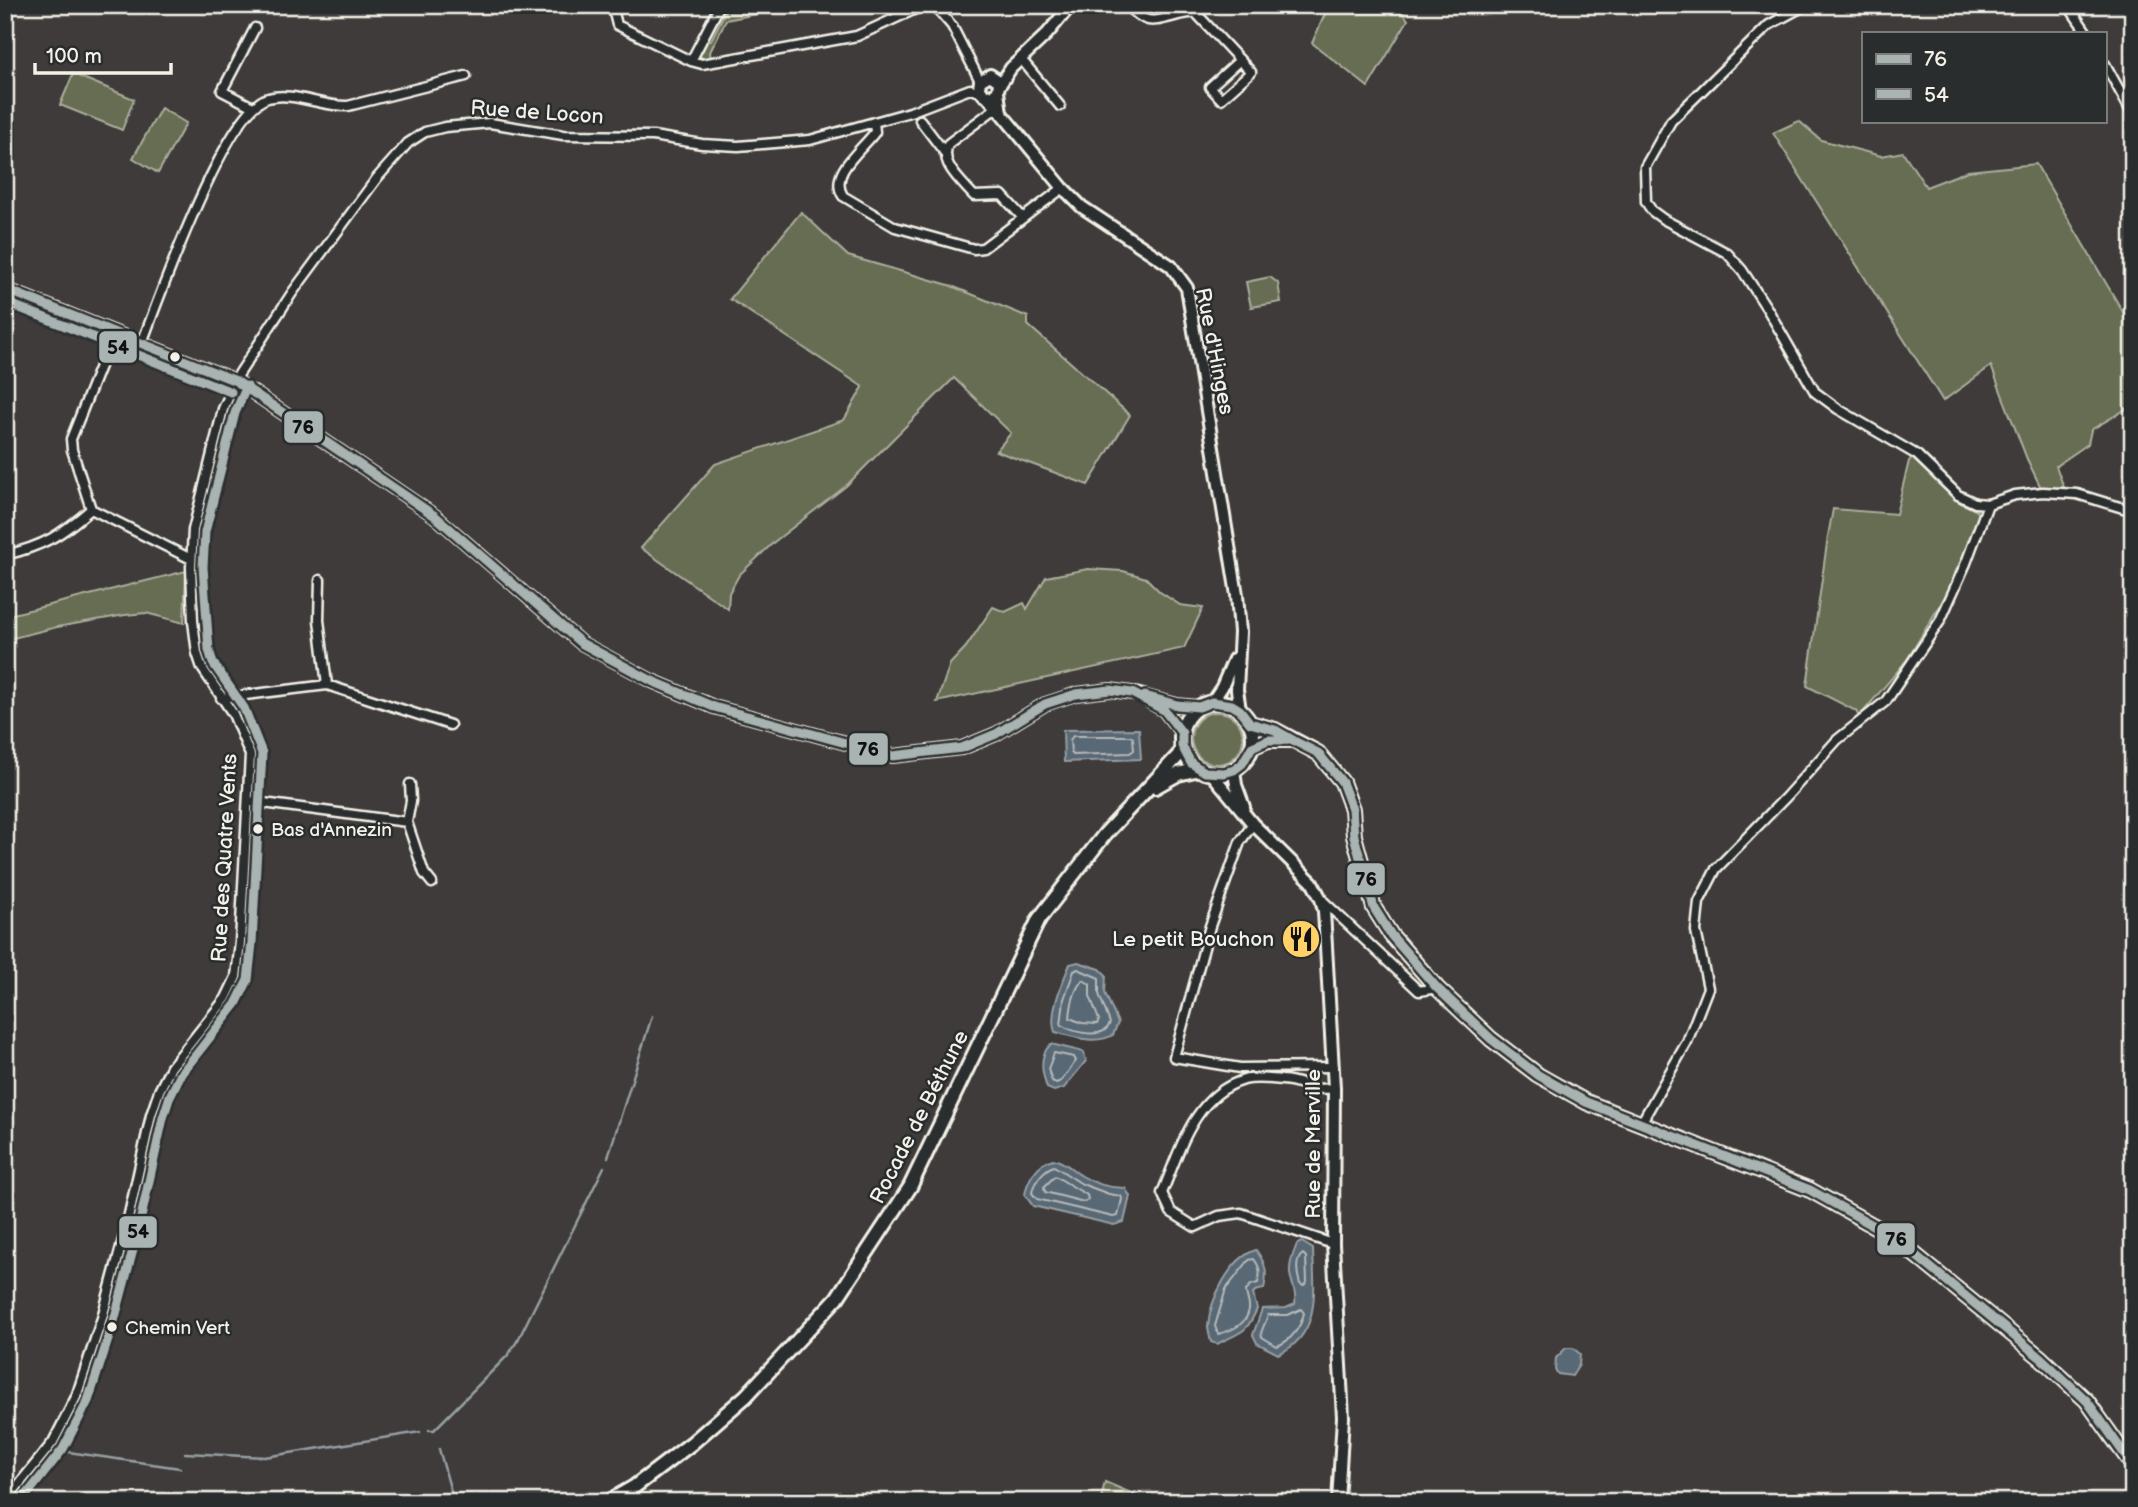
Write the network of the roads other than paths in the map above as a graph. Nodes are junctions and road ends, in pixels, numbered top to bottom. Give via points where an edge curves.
1 (618, 5) edge
2 (720, 5) edge
3 (923, 5) edge
4 (934, 5) edge
5 (1071, 5) edge
6 (1126, 5) edge
7 (1806, 5) edge
8 (2068, 5) edge
9 (255, 28) dead end
10 (2086, 32) edge
11 (1021, 59) junction
12 (1240, 60) junction
13 (691, 61) junction
14 (2106, 66) edge
15 (466, 76) dead end
16 (988, 85) junction
17 (1060, 106) dead end
18 (253, 107) junction
19 (998, 112) junction
20 (2133, 115) edge
21 (920, 120) dead end
22 (874, 122) junction
23 (945, 153) junction
24 (1063, 187) junction
25 (1023, 218) junction
26 (5, 289) edge
27 (114, 331) junction
28 (142, 343) junction
29 (236, 381) junction
30 (1988, 503) junction
31 (2133, 507) edge
32 (92, 509) junction
33 (5, 555) edge
34 (191, 563) junction
35 (320, 580) dead end
36 (1240, 632) junction
37 (327, 685) junction
38 (1132, 693) junction
39 (221, 698) junction
40 (1212, 702) junction
41 (1199, 707) junction
42 (1240, 710) junction
43 (1250, 723) junction
44 (450, 725) dead end
45 (1182, 740) junction
46 (1292, 740) junction
47 (1252, 747) junction
48 (1199, 769) junction
49 (1234, 770) junction
50 (1212, 774) junction
51 (410, 784) dead end
52 (248, 801) junction
53 (1132, 803) junction
54 (1251, 820) junction
55 (407, 822) junction
56 (432, 883) dead end
57 (1321, 900) junction
58 (1437, 988) junction
59 (1333, 1067) junction
60 (1334, 1088) junction
61 (1640, 1125) junction
62 (1333, 1244) junction
63 (2133, 1466) edge
64 (7, 1500) edge
65 (608, 1502) edge
66 (1338, 1502) edge

1 - 13 street via 614,13 617,25
2 - 13 street
3 - 13 street via 857,36 723,62
4 - 16 street via 953,26
5 - 11 street
6 - 12 street via 1151,21 1196,13
7 - 30 street via 1769,25 1671,121 1645,167 1646,202 1663,219 1727,253 1768,310 1815,392 1917,455 1958,495
8 - 10 street
9 - 18 street via 222,91
11 - 16 street
11 - 17 street
12 - 12 street via 1251,72 1221,99 1210,87
14 - 20 street
15 - 18 street via 348,106 284,96 266,98
16 - 19 street
16 - 22 street, Rue de Locon via 969,85 910,112
18 - 28 street via 216,166
19 - 23 street via 949,143
19 - 24 street, Rue d'Hinges
21 - 23 street
22 - 25 street via 875,132 839,178 843,196 895,228 974,249 983,248
22 - 29 street, Rue de Locon via 810,140 738,146 653,136 563,135 491,123 425,132 408,143 377,178 292,293
23 - 25 street via 974,196 1002,195
24 - 25 street
24 - 36 street, Rue d'Hinges via 1082,207 1171,266 1187,288
26 - 27 street
27 - 28 street
27 - 32 street via 71,439
28 - 29 street
29 - 34 street, Rue des Quatre Vents via 223,409 194,530
29 - 38 street via 454,533 581,643 714,707 893,756 962,748 1066,697 1110,690
30 - 31 street via 2043,492 2077,494
30 - 61 street via 1940,621 1886,701 1837,740 1716,869 1699,902 1696,931 1708,988 1687,1042
32 - 33 street via 55,538
32 - 34 street
34 - 39 street, Rue des Quatre Vents via 197,653
35 - 37 street via 319,620
36 - 40 street, Rue d'Hinges via 1232,667
36 - 42 street, Rue d'Hinges
37 - 39 street
37 - 44 street
38 - 41 street
38 - 45 street via 1164,710
39 - 52 street, Rue des Quatre Vents via 241,729 250,755
40 - 41 main road
40 - 42 main road
41 - 45 main road via 1191,714
42 - 43 main road
43 - 46 main road
43 - 47 main road
45 - 48 main road via 1191,763
45 - 53 main road, Rocade de Béthune via 1179,755
46 - 47 main road via 1268,740
46 - 58 main road via 1318,753 1342,782 1374,908
47 - 49 main road
48 - 50 main road
48 - 53 main road, Rocade de Béthune via 1165,780
49 - 50 main road
49 - 54 street, Rue de Merville
50 - 54 street, Rue de Merville
51 - 55 street
52 - 55 street
52 - 64 street, Rue des Quatre Vents via 236,977 159,1091 92,1354 53,1442
53 - 65 main road, Rocade de Béthune via 1039,919 910,1187 837,1298 746,1396 692,1443
54 - 57 street, Rue de Merville via 1298,866
54 - 59 street via 1210,926 1174,1057 1240,1068
55 - 56 street via 424,873
57 - 58 street via 1419,991
57 - 59 street, Rue de Merville
58 - 61 main road via 1538,1075
59 - 60 street, Rue de Merville
60 - 62 street, Rue de Merville
60 - 62 street via 1315,1090 1287,1080 1247,1079 1217,1092 1185,1137 1162,1193 1171,1212 1195,1227 1219,1216 1241,1213
61 - 63 main road via 1810,1190 1892,1236 2087,1401
62 - 66 street, Rue de Merville via 1343,1417

